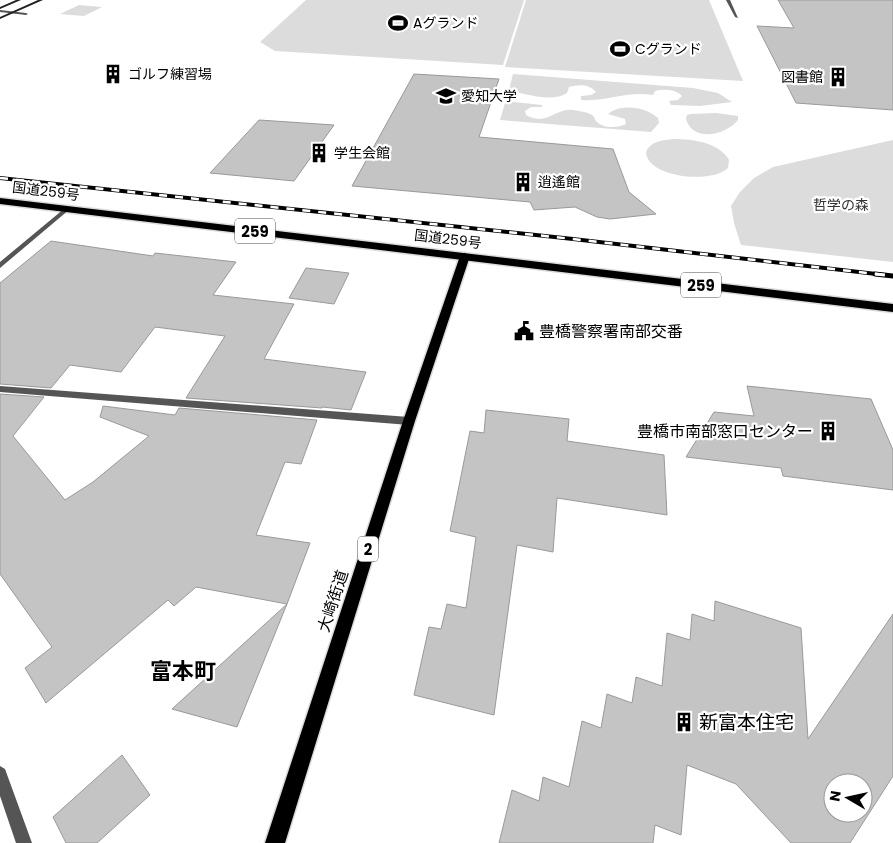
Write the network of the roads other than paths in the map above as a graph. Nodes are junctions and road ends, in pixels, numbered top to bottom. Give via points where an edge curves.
1 (19, 0) edge
2 (41, 0) edge
3 (728, 0) edge
4 (0, 9) edge
5 (13, 12) junction
6 (26, 14) dead end
7 (737, 17) dead end
8 (0, 18) edge
9 (0, 201) edge
10 (67, 209) junction
11 (465, 256) junction
12 (0, 266) edge
13 (893, 308) edge
14 (0, 389) edge
15 (409, 421) junction
16 (0, 774) edge
17 (24, 843) edge
18 (275, 843) edge

1 - 4 main road
2 - 5 main road
3 - 7 street
4 - 5 street
5 - 6 street
5 - 8 main road
9 - 10 highway, 国道259号 / 259
10 - 11 highway, 国道259号 / 259
10 - 12 street
11 - 13 highway, 国道259号 / 259
11 - 15 main road, 大崎街道 / 2
14 - 15 street
15 - 18 main road, 大崎街道 / 2
16 - 17 street

